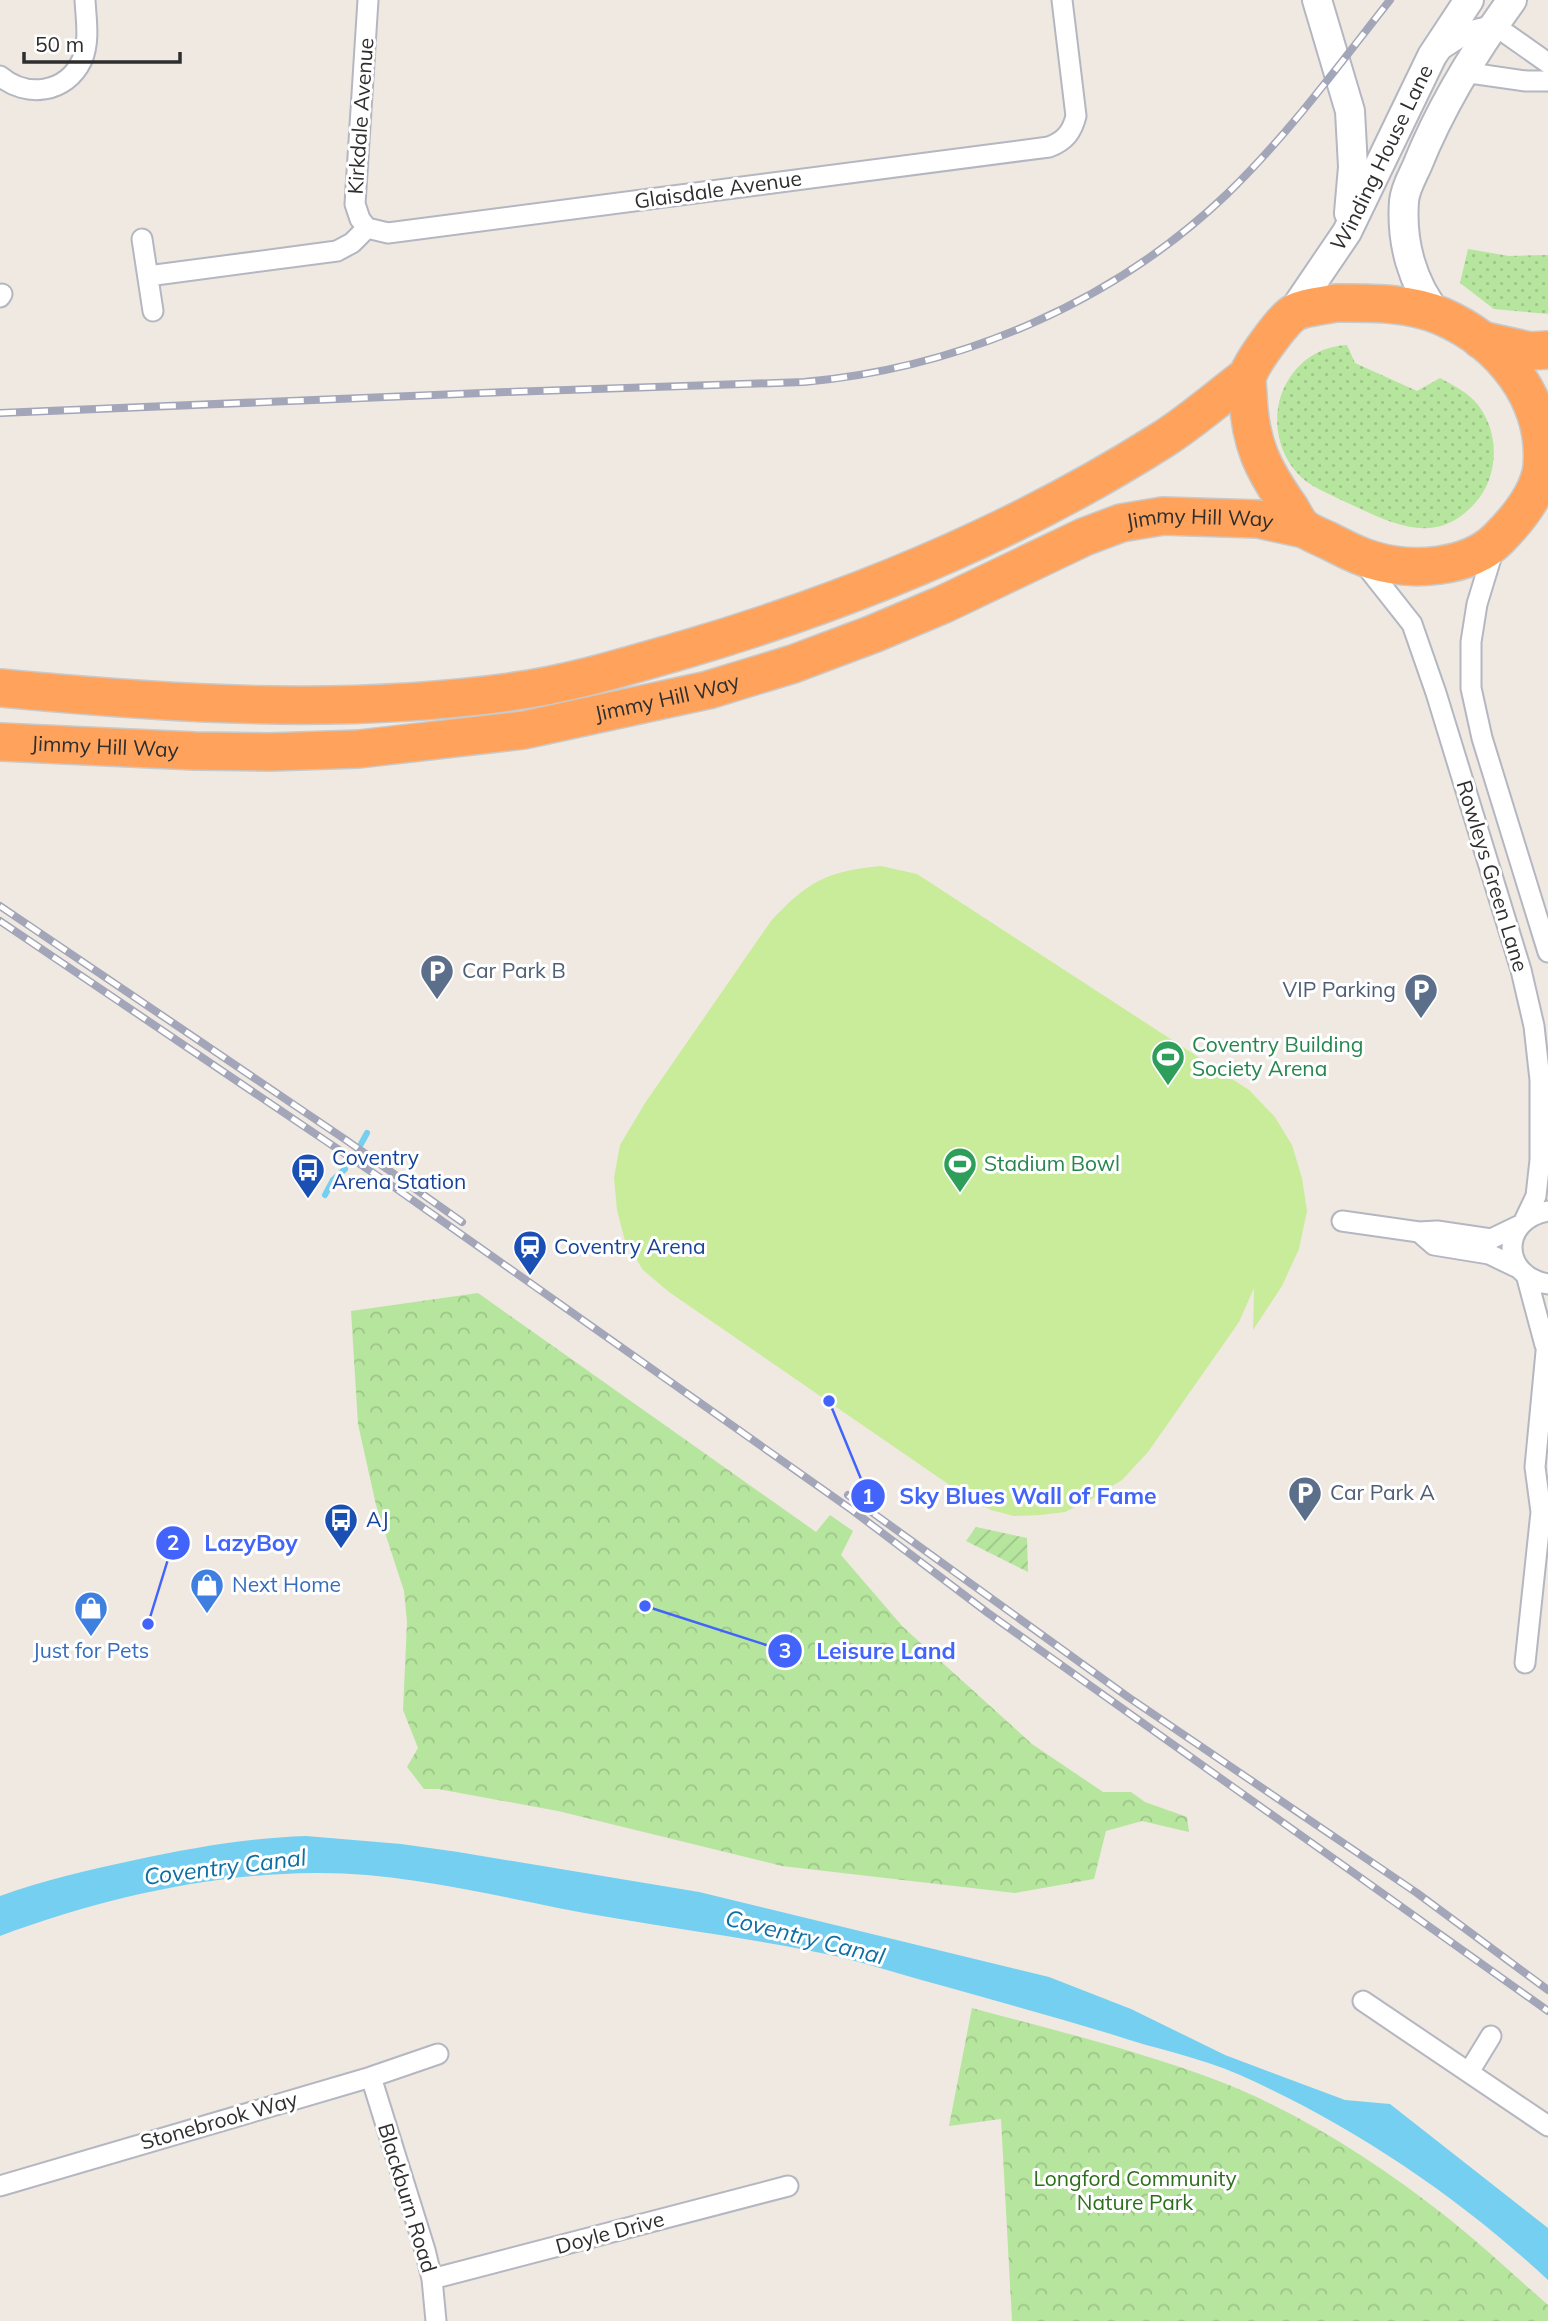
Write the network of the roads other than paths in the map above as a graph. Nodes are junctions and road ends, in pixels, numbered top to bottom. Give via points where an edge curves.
1 (85, 0) edge
2 (368, 0) edge
3 (1062, 0) edge
4 (1317, 0) edge
5 (1469, 0) edge
6 (1512, 0) edge
7 (1494, 26) junction
8 (1432, 56) junction
9 (1548, 63) edge
10 (1463, 72) junction
11 (0, 76) edge
12 (1548, 81) edge
13 (1350, 111) junction
14 (1386, 150) junction
15 (1404, 198) junction
16 (367, 228) junction
17 (1347, 232) junction
18 (142, 239) dead end
19 (148, 276) junction
20 (153, 311) dead end
21 (1292, 313) junction
22 (1438, 315) junction
23 (1480, 340) junction
24 (1548, 349) edge
25 (1247, 376) junction
26 (1545, 468) edge
27 (1304, 529) junction
28 (1497, 541) junction
29 (1358, 555) junction
30 (0, 688) edge
31 (0, 741) edge
32 (1526, 885) junction
33 (1548, 895) edge
34 (1548, 952) edge
35 (1548, 1211) edge
36 (1342, 1221) dead end
37 (1522, 1223) junction
38 (1419, 1232) junction
39 (1522, 1272) junction
40 (1548, 1284) edge
41 (1546, 1338) edge
42 (1525, 1663) dead end
43 (1363, 2001) dead end
44 (1492, 2036) dead end
45 (438, 2054) dead end
46 (1469, 2072) junction
47 (371, 2077) junction
48 (1548, 2126) edge
49 (0, 2186) edge
50 (788, 2186) dead end
51 (432, 2279) junction
52 (436, 2321) edge

1 - 11 street via 87,41 82,60 71,75 41,91 11,85
2 - 16 street, Kirkdale Avenue via 355,204
3 - 16 street, Glaisdale Avenue via 1076,116 1067,136 1049,147 388,233
4 - 13 street
5 - 8 street, Winding House Lane
6 - 7 street, Winding House Lane
7 - 8 street via 1470,31
7 - 9 street
7 - 10 street, Winding House Lane
8 - 14 street, Winding House Lane
10 - 12 street
10 - 15 street, Winding House Lane
13 - 14 street
13 - 17 street via 1353,167
14 - 15 street
14 - 17 street, Winding House Lane
15 - 22 street, Winding House Lane via 1407,252 1427,302
16 - 19 street via 337,251
17 - 21 street, Winding House Lane
18 - 19 street
19 - 20 street
21 - 22 highway via 1336,303 1390,303
21 - 25 highway
22 - 23 highway
23 - 24 highway via 1530,351
23 - 26 highway via 1518,374 1530,396 1539,421
25 - 27 highway via 1254,443 1267,476
25 - 30 highway, Jimmy Hill Way via 1143,451 1029,515 935,559 833,601 718,639 550,686 390,704 313,705 98,697
26 - 28 highway
27 - 29 highway, Jimmy Hill Way
27 - 31 highway, Jimmy Hill Way via 1258,519 1177,516 1121,523 932,609 793,664 708,691 524,730 359,750 270,752
28 - 29 highway, Jimmy Hill Way via 1459,562 1430,565 1394,564
28 - 32 street, Rowleys Green Lane via 1477,604 1471,688
29 - 37 street, Rowleys Green Lane via 1412,624 1521,970 1540,1080 1536,1196
32 - 33 street, Rowleys Green Lane
32 - 34 street, Rowleys Green Lane
35 - 37 street
36 - 38 street
37 - 38 street via 1491,1239
37 - 39 street, Rowleys Green Lane via 1513,1237 1512,1250
38 - 39 street via 1434,1245 1489,1254
39 - 40 street
39 - 41 street, Rowleys Green Lane
41 - 42 street, Rowleys Green Lane via 1535,1467 1541,1512
43 - 46 street
44 - 46 street
45 - 47 street, Stonebrook Way
46 - 48 street
47 - 49 street, Stonebrook Way
47 - 51 street, Blackburn Road
50 - 51 street, Doyle Drive
51 - 52 street, Blackburn Road

